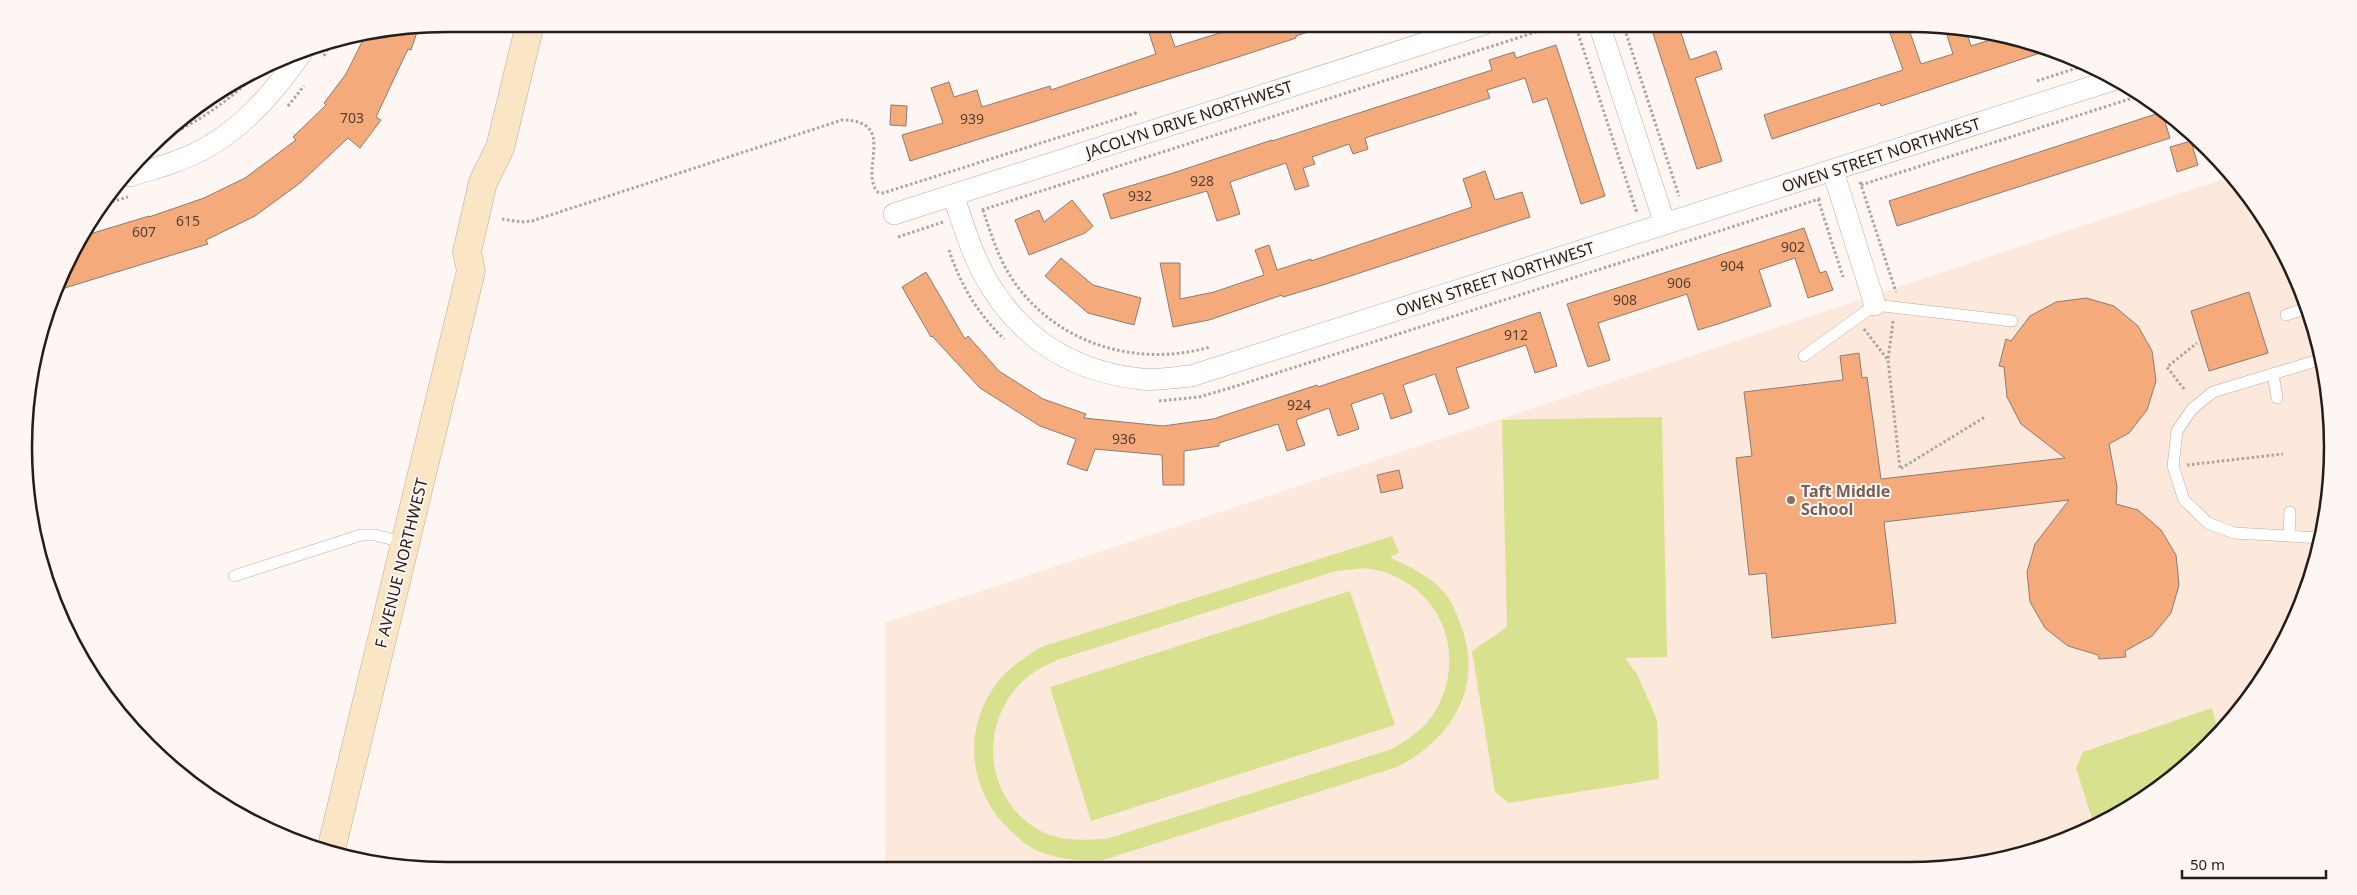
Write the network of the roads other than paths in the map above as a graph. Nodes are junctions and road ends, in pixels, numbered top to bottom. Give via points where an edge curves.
1 (528, 32) edge
2 (1459, 32) edge
3 (1602, 32) edge
4 (296, 61) edge
5 (2106, 82) edge
6 (1833, 171) junction
7 (134, 175) edge
8 (953, 195) junction
9 (894, 214) dead end
10 (1665, 224) junction
11 (1885, 306) junction
12 (2301, 310) edge
13 (2286, 314) dead end
14 (2012, 321) dead end
15 (1804, 356) dead end
16 (2315, 361) edge
17 (2272, 374) junction
18 (2277, 398) dead end
19 (2290, 512) dead end
20 (2289, 536) junction
21 (2315, 538) edge
22 (406, 543) junction
23 (234, 576) dead end
24 (332, 846) edge

1 - 22 main road, F AVENUE NORTHWEST via 500,148 483,182 467,252 471,271
2 - 8 street, JACOLYN DRIVE NORTHWEST
3 - 10 street
4 - 7 street via 250,116 219,140 179,161
5 - 6 street, OWEN STREET NORTHWEST
6 - 10 street, OWEN STREET NORTHWEST
6 - 11 street
8 - 9 street, JACOLYN DRIVE NORTHWEST
8 - 10 street, OWEN STREET NORTHWEST via 970,246 990,287 1023,329 1060,356 1100,370 1142,379 1191,376
11 - 14 lane
11 - 15 lane
12 - 13 lane
16 - 17 lane
17 - 18 lane
17 - 20 lane via 2213,392 2192,409 2177,431 2173,466 2184,500 2208,523 2234,533
19 - 20 lane
20 - 21 lane
22 - 23 lane via 361,535
22 - 24 main road, F AVENUE NORTHWEST

